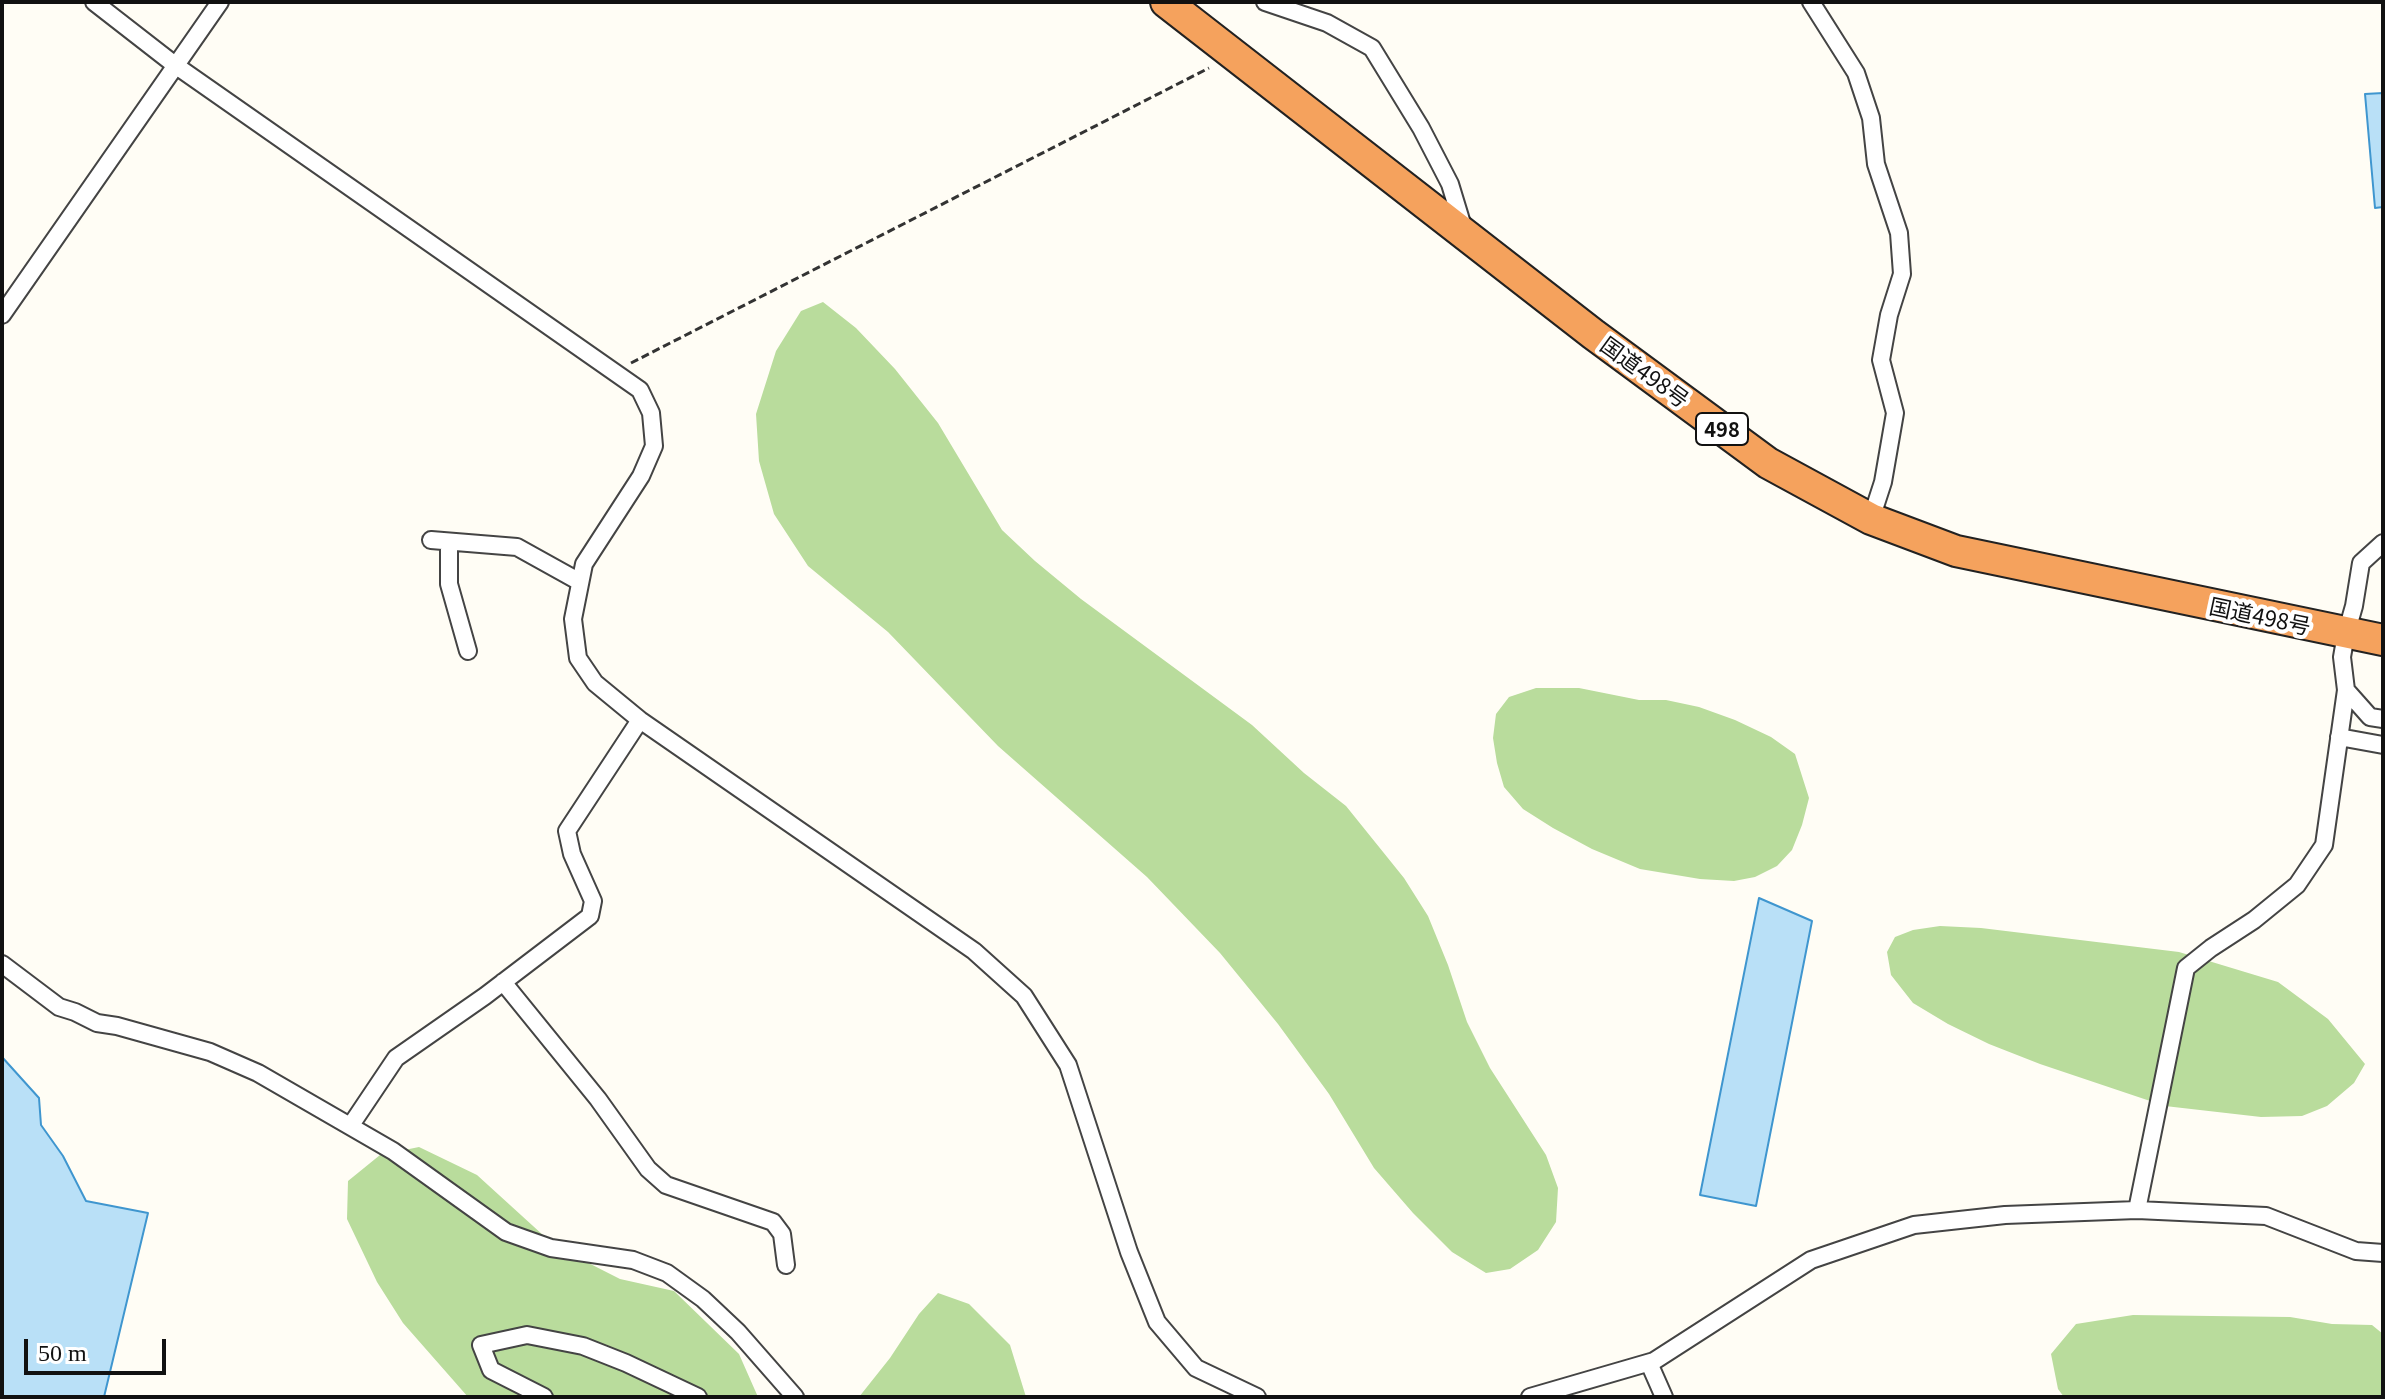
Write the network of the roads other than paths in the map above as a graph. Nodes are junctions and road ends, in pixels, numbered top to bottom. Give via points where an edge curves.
1 (94, 2) edge
2 (220, 2) edge
3 (1166, 2) edge
4 (1265, 2) edge
5 (1811, 2) edge
6 (175, 65) junction
7 (1466, 234) junction
8 (2, 315) edge
9 (1871, 519) junction
10 (431, 540) dead end
11 (449, 542) junction
12 (2383, 543) edge
13 (580, 582) junction
14 (2346, 634) junction
15 (2383, 640) edge
16 (468, 651) dead end
17 (2346, 690) junction
18 (2383, 719) edge
19 (640, 720) junction
20 (2339, 737) junction
21 (2383, 745) edge
22 (2, 964) edge
23 (503, 982) junction
24 (351, 1125) junction
25 (2137, 1210) junction
26 (2383, 1253) edge
27 (786, 1265) dead end
28 (1649, 1363) junction
29 (544, 1397) edge
30 (698, 1397) edge
31 (795, 1397) edge
32 (1257, 1397) edge
33 (1530, 1397) edge
34 (1664, 1397) edge

1 - 6 street
2 - 6 street
3 - 7 highway, 国道498号 / 498
4 - 7 street via 1327,23 1372,48 1450,184
5 - 9 street via 1856,73 1871,118 1876,164 1899,233 1902,274 1881,360 1895,413
6 - 8 street
6 - 13 street via 640,390 651,413 654,446 641,476 584,564
7 - 9 highway, 国道498号 / 498 via 1768,463
9 - 14 highway, 国道498号 / 498 via 1956,551
10 - 11 street
11 - 13 street via 517,547
11 - 16 street via 449,584
12 - 14 street via 2361,563
13 - 19 street via 573,619 578,658 595,683
14 - 15 highway, 国道498号 / 498
14 - 17 street
17 - 18 street via 2370,717
17 - 20 street
19 - 23 street via 567,831 593,901 590,916
19 - 32 street via 974,951 1024,996 1068,1065 1157,1322 1196,1368
20 - 21 street
20 - 25 street via 2324,845 2297,885 2186,968
22 - 24 street via 59,1007 97,1023 210,1052
23 - 24 street via 396,1058
23 - 27 street via 648,1169 666,1185 773,1222 782,1234
24 - 31 street via 506,1232 551,1248 633,1260 667,1273 738,1332
25 - 26 street via 2266,1216 2356,1251
25 - 28 street via 1914,1225 1811,1260
28 - 33 street
28 - 34 street
29 - 30 street via 491,1370 481,1345 527,1335 583,1346

